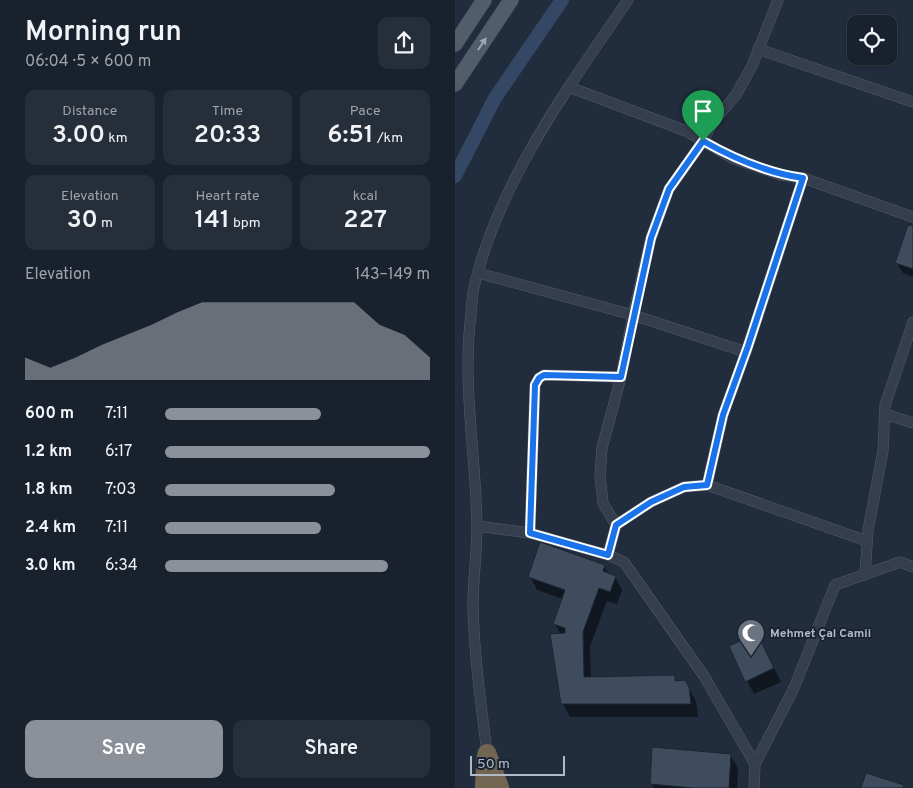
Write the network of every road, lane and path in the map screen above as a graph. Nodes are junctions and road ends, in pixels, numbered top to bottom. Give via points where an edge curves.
1 (484, 0) edge
2 (511, 0) edge
3 (628, 0) edge
4 (778, 0) edge
5 (455, 44) edge
6 (758, 49) junction
7 (455, 84) edge
8 (569, 87) junction
9 (913, 102) edge
10 (703, 141) junction
11 (803, 178) junction
12 (913, 217) edge
13 (478, 273) junction
14 (633, 315) junction
15 (913, 322) edge
16 (746, 352) junction
17 (621, 377) junction
18 (885, 414) junction
19 (913, 423) edge
20 (707, 485) junction
21 (616, 525) junction
22 (477, 526) junction
23 (530, 533) junction
24 (867, 541) junction
25 (608, 555) junction
26 (913, 567) edge
27 (865, 575) junction
28 (487, 753) junction
29 (755, 764) junction
30 (484, 788) edge
31 (500, 788) edge
32 (754, 788) edge

1 - 5 main road
7 -> 2 main road
3 - 8 street
4 - 6 street
6 - 9 street
6 - 10 street via 736,95 713,122
8 - 10 street via 686,131
8 - 13 street via 525,158 491,232
10 - 11 street via 732,158 781,175
10 - 14 street via 669,189 651,238
11 - 12 street
11 - 16 street
13 - 14 street
13 - 22 street via 467,341
14 - 16 street
14 - 17 street
15 - 18 street via 885,404
16 - 20 street via 723,415
17 - 21 street via 602,448 601,476 603,503
17 - 23 street via 544,375 539,378 535,385
18 - 19 street
18 - 24 street via 883,451
20 - 21 street via 684,487 651,502
20 - 24 street
21 - 25 street
22 - 23 street
22 - 28 street via 473,604
23 - 25 street
24 - 27 street
25 - 29 street via 624,562 705,676
26 - 27 street via 900,562
27 - 29 street via 835,585 794,688
28 - 30 highway
28 - 31 highway
29 - 32 street

